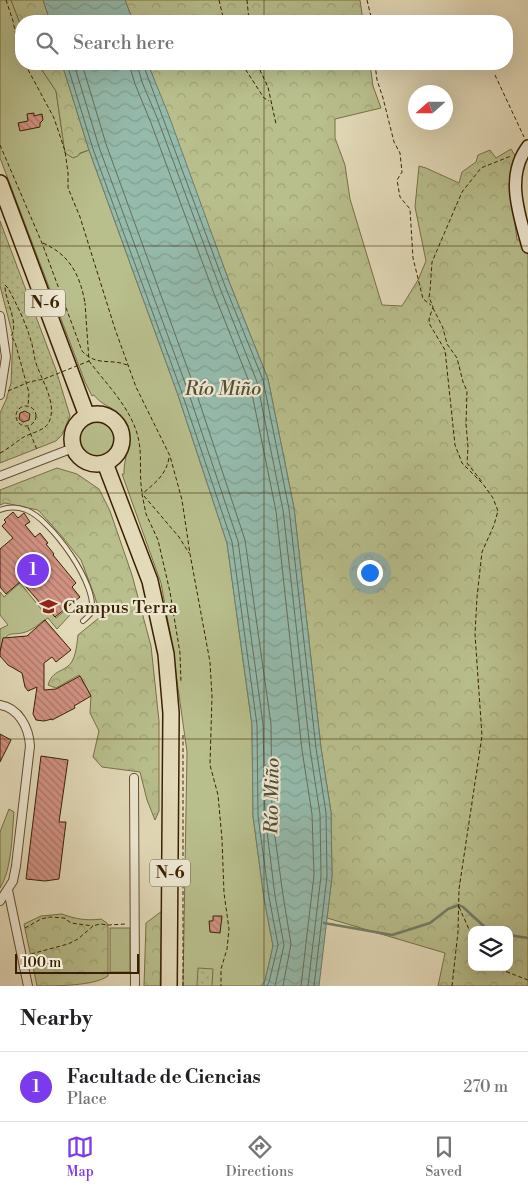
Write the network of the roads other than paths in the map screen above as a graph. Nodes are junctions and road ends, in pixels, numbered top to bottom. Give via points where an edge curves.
1 (527, 145) edge
2 (0, 183) edge
3 (528, 247) edge
4 (0, 316) edge
5 (4, 393) edge
6 (87, 416) junction
7 (73, 448) junction
8 (105, 463) junction
9 (0, 476) edge
10 (0, 510) edge
11 (83, 621) dead end
12 (0, 705) edge
13 (134, 778) dead end
14 (8, 890) junction
15 (0, 901) edge
16 (28, 986) edge
17 (135, 986) edge
18 (169, 986) edge

1 - 3 street via 520,157 515,185
2 - 6 highway, N-6
4 - 5 street via 6,357
6 - 7 highway via 73,429
6 - 8 highway via 102,414 119,427 120,448 112,460
7 - 8 highway via 86,462
7 - 9 street
8 - 18 highway, N-6 via 150,581 167,662 171,714
10 - 11 lane via 7,507 26,510 41,518 61,542 90,590 91,612
12 - 14 street via 15,712 30,737 14,880
13 - 17 street
14 - 15 street
14 - 16 street

